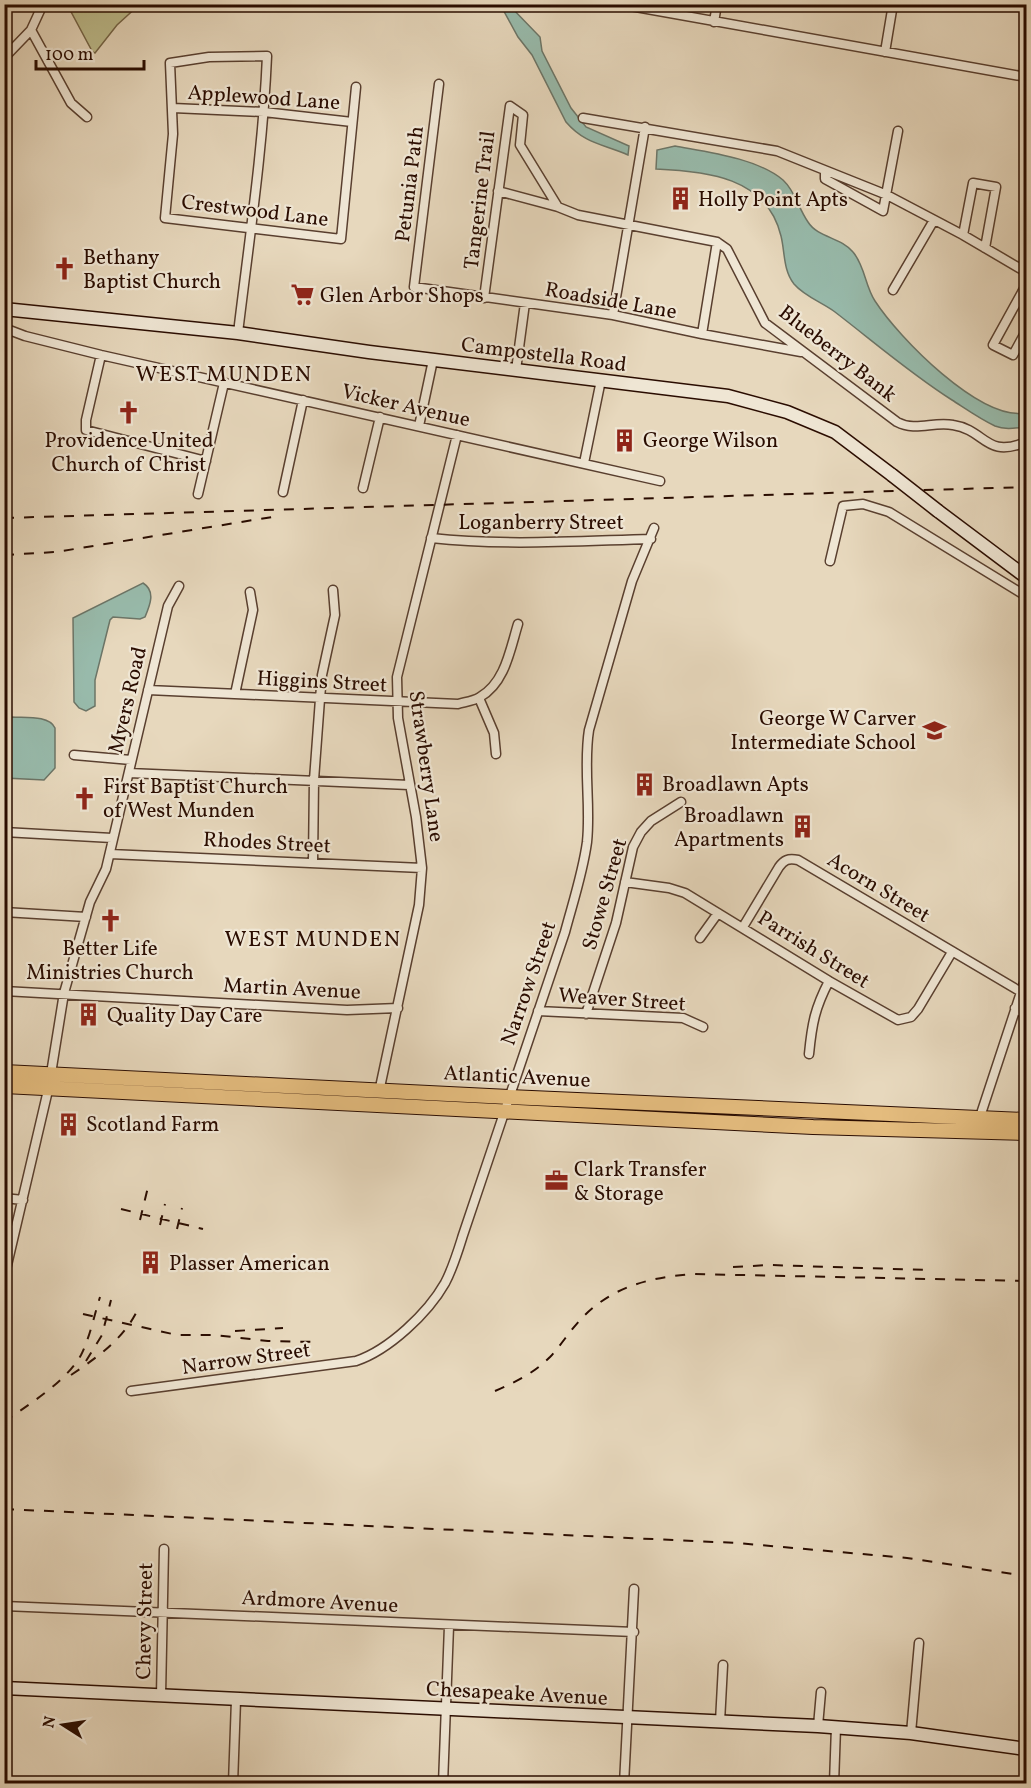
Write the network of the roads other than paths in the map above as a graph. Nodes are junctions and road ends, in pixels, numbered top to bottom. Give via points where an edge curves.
1 (43, 4) edge
2 (619, 4) edge
3 (717, 4) edge
4 (894, 4) edge
5 (714, 22) junction
6 (30, 30) junction
7 (885, 52) junction
8 (4, 58) edge
9 (1026, 77) edge
10 (439, 84) dead end
11 (356, 87) dead end
12 (173, 108) junction
13 (264, 112) junction
14 (87, 117) dead end
15 (583, 118) dead end
16 (352, 122) junction
17 (645, 127) junction
18 (898, 131) dead end
19 (825, 171) junction
20 (498, 191) junction
21 (887, 195) junction
22 (558, 207) junction
23 (934, 220) junction
24 (627, 226) junction
25 (250, 228) junction
26 (963, 235) junction
27 (717, 242) junction
28 (985, 248) junction
29 (1026, 273) edge
30 (1026, 285) edge
31 (414, 287) joint
32 (893, 290) dead end
33 (484, 298) junction
34 (525, 303) junction
35 (4, 309) edge
36 (613, 315) junction
37 (4, 328) edge
38 (1026, 331) edge
39 (238, 333) junction
40 (702, 334) junction
41 (802, 352) junction
42 (101, 355) junction
43 (433, 360) junction
44 (516, 370) junction
45 (601, 380) junction
46 (224, 383) junction
47 (303, 400) junction
48 (380, 417) junction
49 (419, 426) junction
50 (457, 435) junction
51 (1026, 442) edge
52 (206, 461) junction
53 (585, 463) junction
54 (660, 481) dead end
55 (363, 488) dead end
56 (283, 492) dead end
57 (198, 494) dead end
58 (654, 528) dead end
59 (431, 538) junction
60 (651, 539) junction
61 (830, 561) dead end
62 (1026, 578) edge
63 (179, 586) dead end
64 (333, 590) dead end
65 (250, 592) dead end
66 (1026, 596) edge
67 (518, 624) dead end
68 (148, 690) junction
69 (234, 694) junction
70 (479, 698) junction
71 (320, 699) junction
72 (396, 702) junction
73 (496, 754) dead end
74 (74, 755) dead end
75 (131, 760) junction
76 (129, 773) junction
77 (314, 780) junction
78 (409, 785) junction
79 (681, 802) dead end
80 (4, 832) edge
81 (112, 838) junction
82 (110, 854) junction
83 (313, 862) junction
84 (422, 868) junction
85 (625, 882) junction
86 (4, 912) edge
87 (718, 913) junction
88 (86, 917) junction
89 (743, 927) junction
90 (700, 938) dead end
91 (952, 952) junction
92 (1026, 977) edge
93 (829, 981) junction
94 (4, 991) edge
95 (1021, 992) junction
96 (64, 993) junction
97 (398, 1008) junction
98 (1015, 1008) junction
99 (538, 1011) junction
100 (586, 1014) junction
101 (1026, 1015) edge
102 (703, 1027) dead end
103 (809, 1054) dead end
104 (4, 1072) edge
105 (50, 1082) junction
106 (4, 1086) edge
107 (380, 1089) junction
108 (509, 1097) junction
109 (376, 1105) junction
110 (504, 1111) junction
111 (980, 1118) junction
112 (1026, 1120) edge
113 (975, 1132) junction
114 (1026, 1133) edge
115 (4, 1198) edge
116 (22, 1200) junction
117 (4, 1278) edge
118 (131, 1391) dead end
119 (164, 1549) dead end
120 (634, 1589) dead end
121 (4, 1606) edge
122 (162, 1612) junction
123 (449, 1626) junction
124 (633, 1632) junction
125 (919, 1643) dead end
126 (723, 1665) dead end
127 (4, 1688) edge
128 (821, 1692) dead end
129 (161, 1695) junction
130 (236, 1700) junction
131 (445, 1709) junction
132 (627, 1717) junction
133 (720, 1722) junction
134 (818, 1726) junction
135 (836, 1727) junction
136 (910, 1733) junction
137 (1026, 1749) edge
138 (233, 1784) edge
139 (443, 1784) edge
140 (624, 1784) edge
141 (834, 1784) edge

1 - 6 street
2 - 5 street
3 - 5 street
4 - 7 street
5 - 7 street
6 - 8 street
6 - 14 street via 70,103
7 - 9 street
10 - 31 street, Petunia Path
11 - 16 street
12 - 13 street, Applewood Lane
12 - 13 street via 170,63 209,57 267,56
12 - 25 street, Crestwood Lane via 165,218
13 - 16 street, Applewood Lane
13 - 25 street
15 - 17 street
16 - 25 street, Crestwood Lane via 341,238
17 - 19 street via 777,151
17 - 24 street
18 - 21 street
19 - 21 street
19 - 21 street via 825,179 883,211
20 - 22 street
20 - 22 street, Tangerine Trail via 510,106 523,115 520,145
20 - 33 street, Tangerine Trail
21 - 23 street
22 - 24 street
23 - 26 street
23 - 32 street
24 - 27 street
24 - 36 street
25 - 39 street
26 - 28 street
26 - 28 street via 973,183 996,187
27 - 40 street
27 - 41 street, Blueberry Bank via 731,255 765,323
28 - 29 street
30 - 38 street via 993,345 1013,355
31 - 33 street, Roadside Lane
33 - 34 street, Roadside Lane
34 - 36 street, Roadside Lane
34 - 44 street
35 - 39 main road, Campostella Road
36 - 40 street, Roadside Lane
37 - 42 street, Vicker Avenue
39 - 43 main road, Campostella Road
40 - 41 street, Roadside Lane
41 - 51 street, Blueberry Bank via 907,427 950,424 992,446 1012,448
42 - 46 street, Vicker Avenue
42 - 52 street via 86,430
43 - 44 main road, Campostella Road
43 - 49 street
44 - 45 main road, Campostella Road
45 - 53 street
45 - 62 main road, Campostella Road, bridge via 728,396 787,412 835,432
46 - 47 street, Vicker Avenue
46 - 52 street
47 - 48 street, Vicker Avenue
47 - 56 street
48 - 49 street, Vicker Avenue
48 - 55 street
49 - 50 street, Vicker Avenue
50 - 53 street, Vicker Avenue
50 - 59 street, Strawberry Lane
52 - 57 street
53 - 54 street, Vicker Avenue
58 - 60 street, Narrow Street
59 - 60 street, Loganberry Street via 473,543
59 - 72 street, Strawberry Lane via 404,644
60 - 99 street, Narrow Street via 632,581 591,720 586,747 588,817 583,861 565,932
61 - 66 street via 843,506 863,504 889,512
63 - 68 street, Myers Road via 168,606
64 - 71 street via 335,615
65 - 69 street via 253,610
67 - 70 street via 501,676
68 - 69 street, Higgins Street
68 - 75 street, Myers Road
69 - 71 street, Higgins Street
70 - 72 street, Higgins Street via 458,704
70 - 73 street via 494,733
71 - 72 street, Higgins Street
71 - 77 street
72 - 78 street, Strawberry Lane
74 - 75 street
75 - 76 street, Myers Road
76 - 77 street
76 - 81 street, Myers Road
77 - 78 street
77 - 83 street
78 - 84 street, Strawberry Lane
79 - 85 street, Stowe Street via 641,832 633,847
80 - 81 street
81 - 82 street, Myers Road
82 - 83 street, Rhodes Street
82 - 88 street, Myers Road
83 - 84 street, Rhodes Street
84 - 97 street, Strawberry Lane via 419,905
85 - 87 street, Parrish Street via 677,890
85 - 100 street, Stowe Street
86 - 88 street
87 - 89 street, Parrish Street
87 - 90 street
88 - 96 street, Myers Road
89 - 91 street, Acorn Street via 778,867 791,859
89 - 93 street, Parrish Street
91 - 93 street, Parrish Street via 918,1009 903,1020
91 - 95 street, Acorn Street
92 - 95 street
93 - 103 street via 816,1008
94 - 96 street, Martin Avenue
95 - 98 street
96 - 97 street, Martin Avenue via 347,1010
96 - 105 street, Myers Road
97 - 107 street, Strawberry Lane
98 - 101 street
98 - 111 street
99 - 100 street, Weaver Street
99 - 108 street, Narrow Street
100 - 102 street, Weaver Street via 683,1018
104 - 105 main road, Atlantic Avenue
105 - 106 main road, Atlantic Avenue
105 - 107 main road, Atlantic Avenue
105 - 109 main road, Atlantic Avenue
105 - 116 street, Myers Road
107 - 108 main road, Atlantic Avenue
107 - 109 street, Strawberry Lane
108 - 110 street, Narrow Street
108 - 111 main road, Atlantic Avenue
109 - 110 main road, Atlantic Avenue
110 - 113 main road, Atlantic Avenue
110 - 118 street, Narrow Street via 444,1284 396,1339 357,1361
111 - 112 main road, Atlantic Avenue
111 - 113 street
113 - 114 main road, Atlantic Avenue
115 - 116 street
116 - 117 street, Myers Road
119 - 122 street, Chevy Street
120 - 124 street
121 - 122 street, Ardmore Avenue
122 - 123 street, Ardmore Avenue
122 - 129 street, Chevy Street
123 - 124 street, Ardmore Avenue
123 - 131 street
124 - 132 street
125 - 136 street
126 - 133 street
127 - 129 main road, Chesapeake Avenue
128 - 134 street
129 - 130 main road, Chesapeake Avenue
130 - 131 main road, Chesapeake Avenue
130 - 138 street
131 - 132 main road, Chesapeake Avenue
131 - 139 street
132 - 133 main road, Chesapeake Avenue
132 - 140 street
133 - 134 main road, Chesapeake Avenue
134 - 135 main road, Chesapeake Avenue
135 - 136 main road, Chesapeake Avenue
135 - 141 street
136 - 137 main road, Chesapeake Avenue

